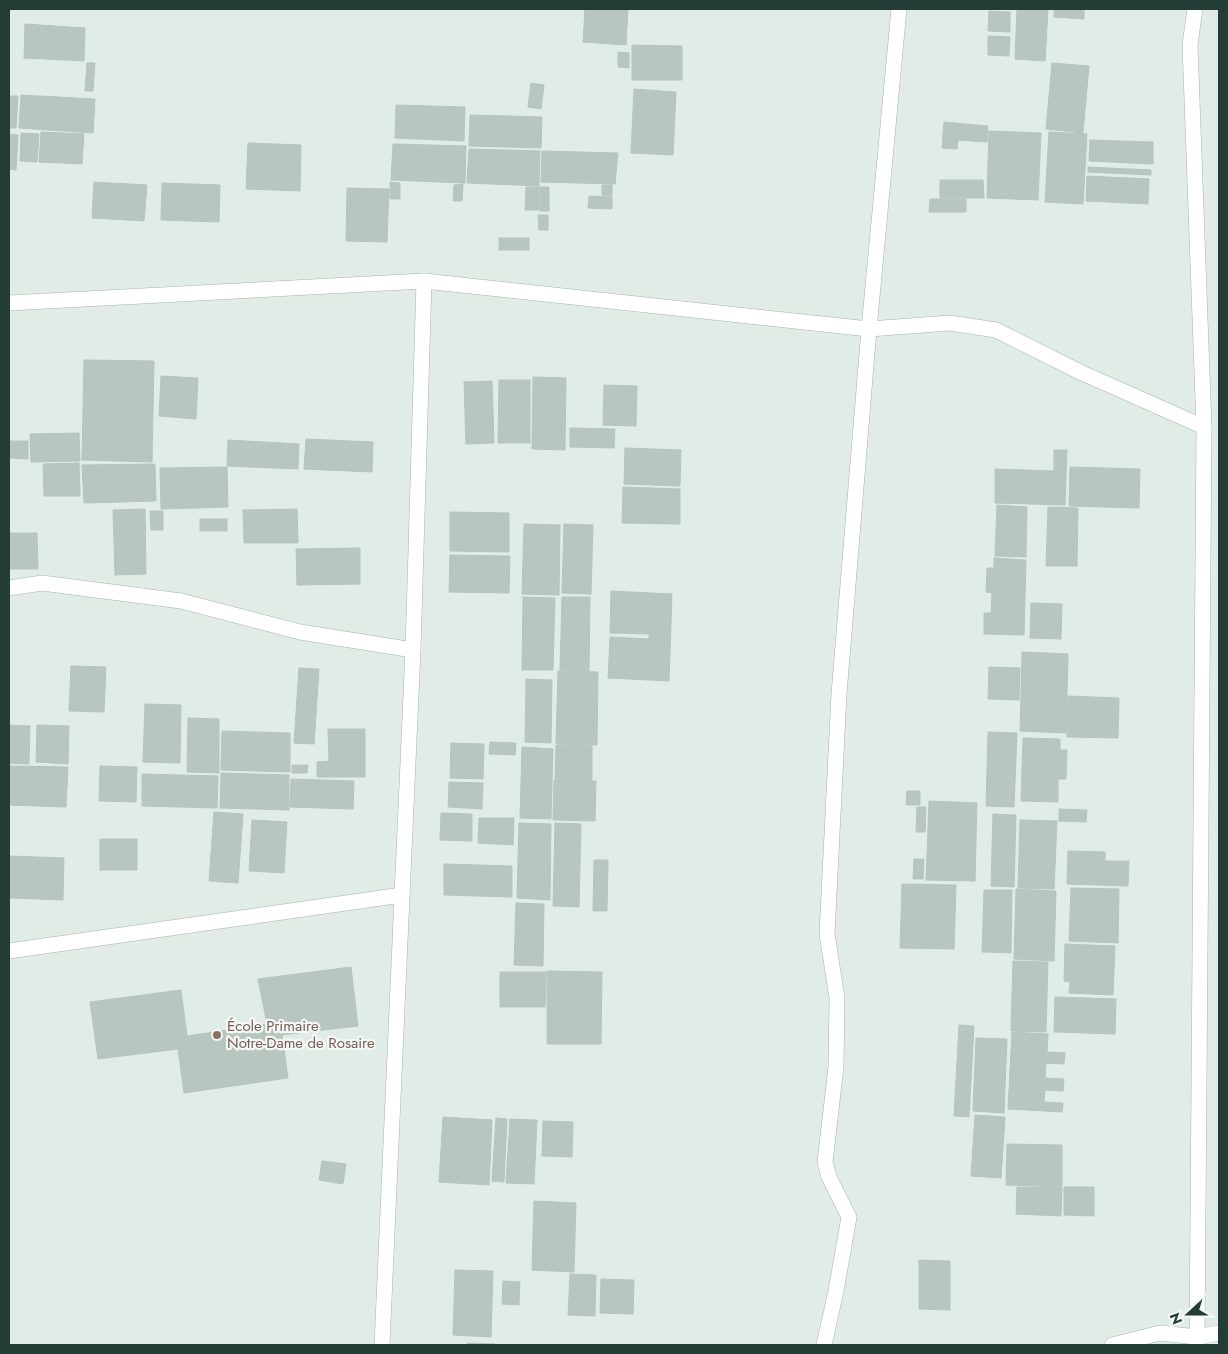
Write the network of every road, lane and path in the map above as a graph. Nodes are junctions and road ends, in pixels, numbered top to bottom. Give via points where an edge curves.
1 (900, 9) edge
2 (1195, 9) edge
3 (424, 281) junction
4 (9, 303) edge
5 (869, 329) junction
6 (1204, 427) junction
7 (9, 588) edge
8 (413, 650) junction
9 (402, 896) junction
10 (9, 952) edge
11 (1219, 1333) edge
12 (1197, 1341) edge
13 (382, 1345) edge
14 (824, 1345) edge
15 (1112, 1345) edge

1 - 5 street
2 - 6 street via 1190,45
3 - 4 street
3 - 5 street
3 - 8 street
5 - 6 street via 950,323 996,330 1080,372
5 - 14 street via 838,694 827,934 837,998 836,1067 825,1162 849,1217
6 - 12 street
7 - 8 street via 42,583 181,601 300,632
8 - 9 street
9 - 10 street
9 - 13 street
11 - 12 street
12 - 15 street via 1160,1333

